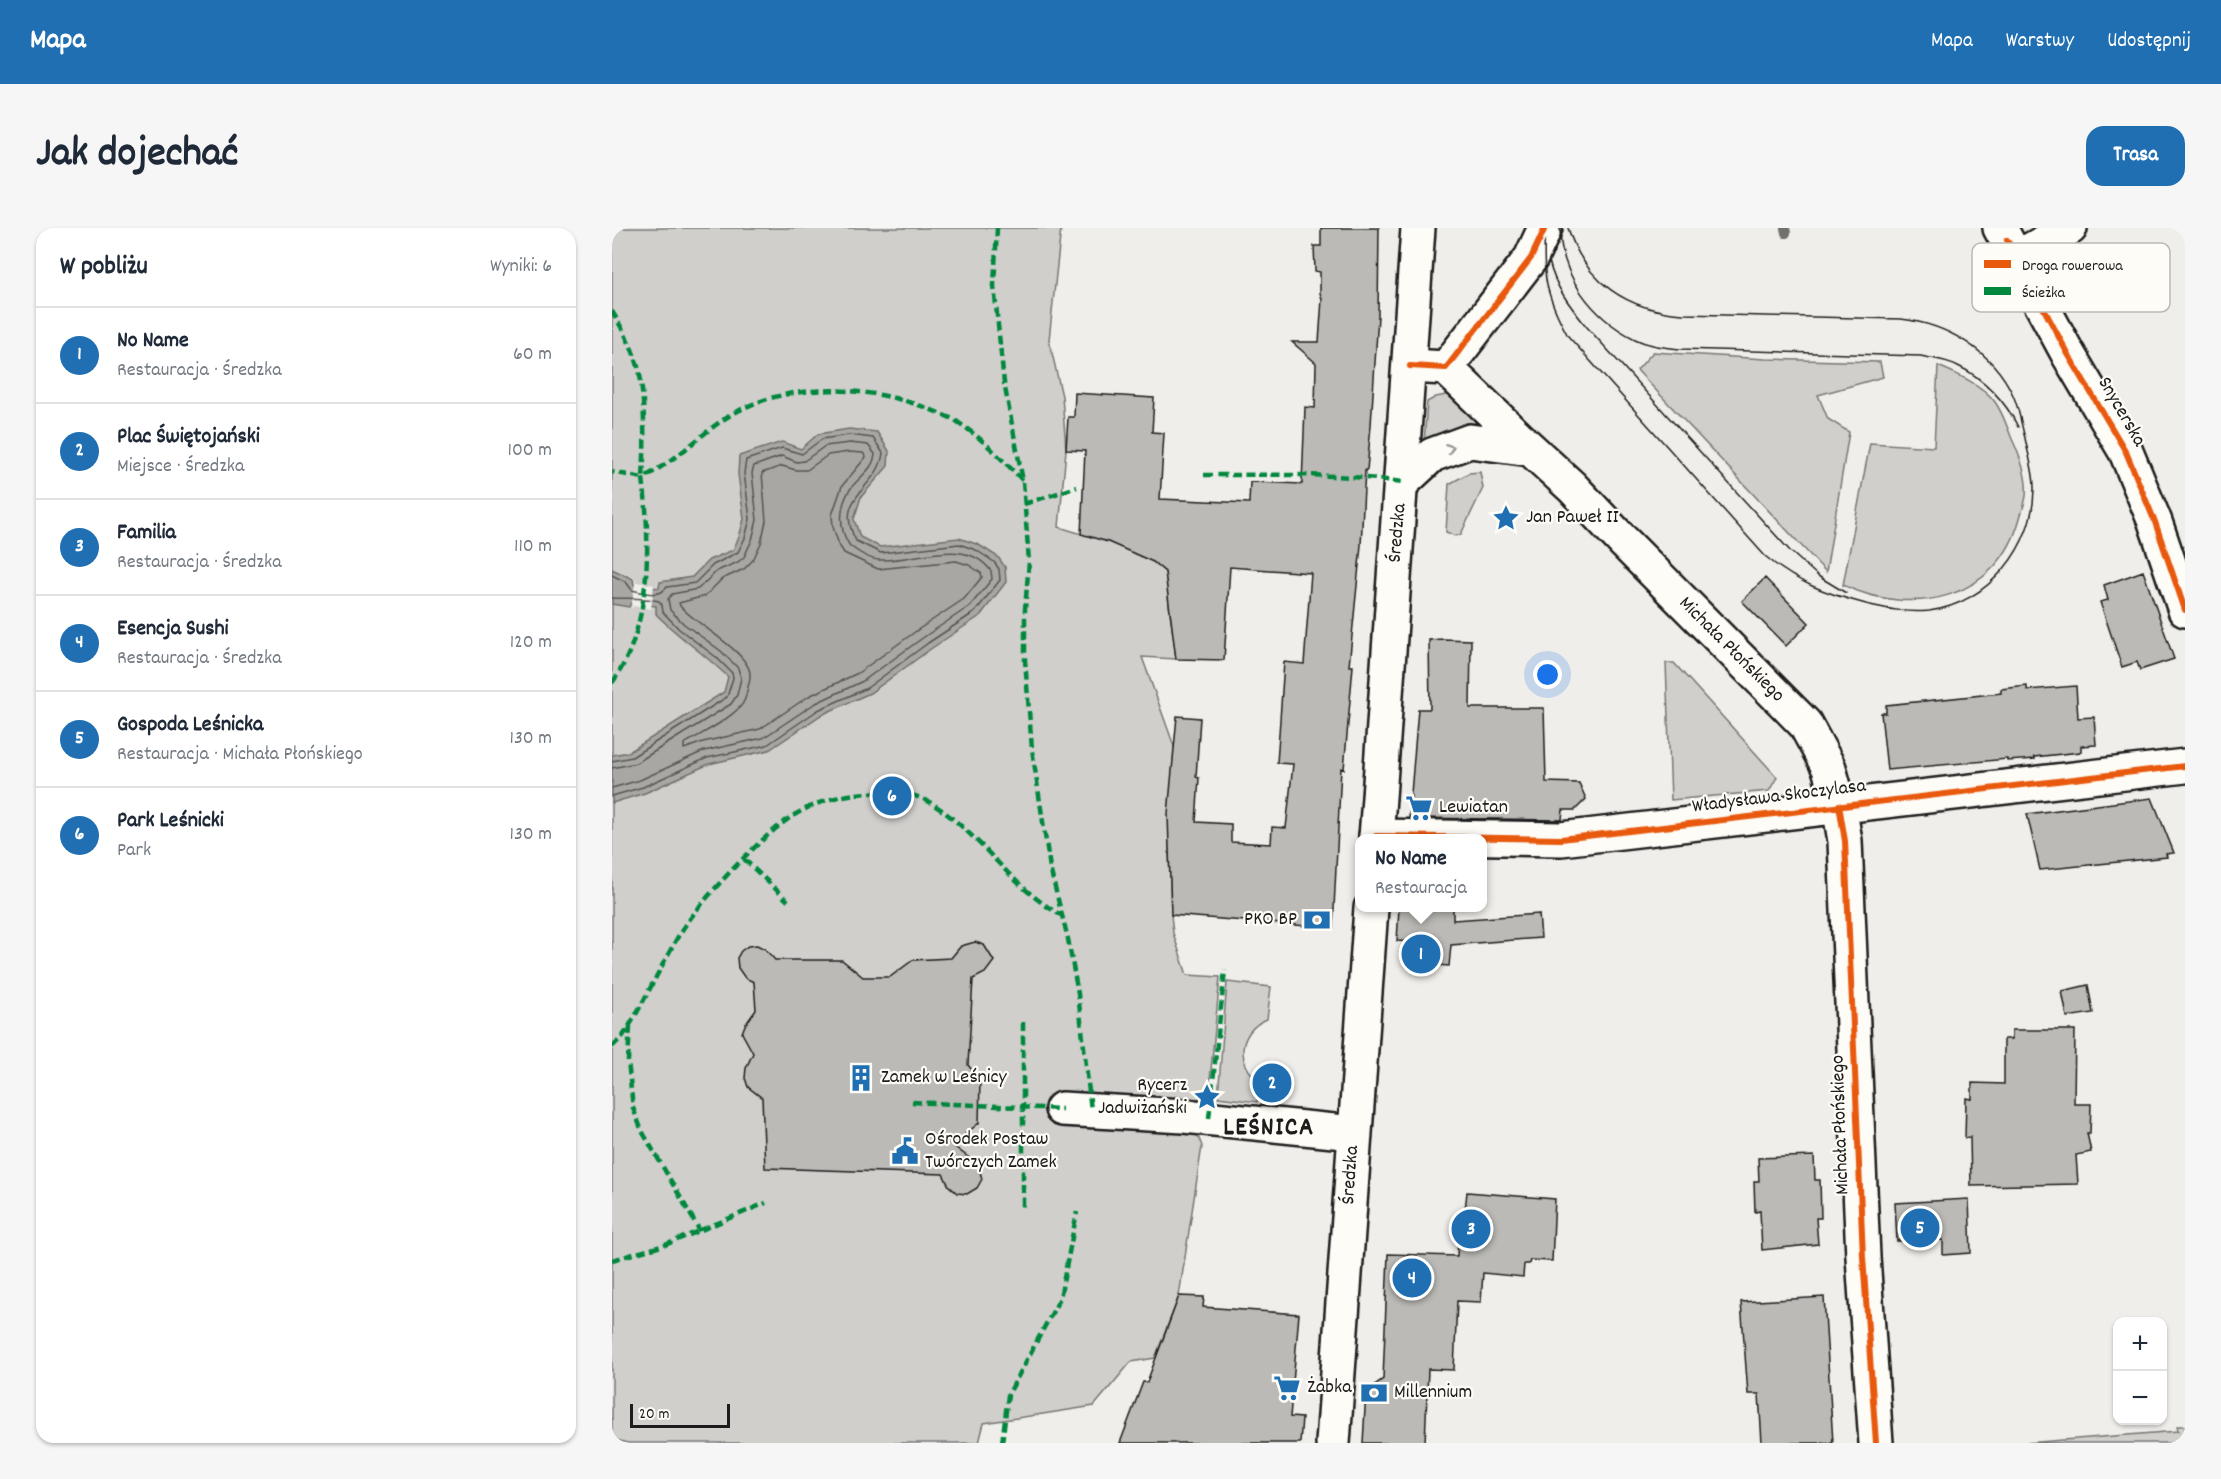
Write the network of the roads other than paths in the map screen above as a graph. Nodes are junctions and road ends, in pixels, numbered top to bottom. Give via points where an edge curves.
1 (1418, 228) edge
2 (1545, 228) edge
3 (2070, 228) edge
4 (2008, 242) edge
5 (2046, 312) edge
6 (1410, 366) junction
7 (1446, 368) junction
8 (1530, 449) junction
9 (1403, 482) junction
10 (2185, 610) edge
11 (2185, 766) edge
12 (1839, 805) junction
13 (1376, 834) edge
14 (1487, 838) edge
15 (1371, 912) edge
16 (1077, 1109) dead end
17 (1354, 1133) junction
18 (1333, 1443) edge
19 (1875, 1443) edge

1 - 6 street, Średzka
2 - 7 street via 1531,258
3 - 4 street
5 - 10 street, Snycerska via 2126,452
6 - 7 street
6 - 9 street, Średzka
7 - 8 street, Michała Płońskiego
9 -> 8 street via 1432,455 1470,441
8 - 12 street, Michała Płońskiego via 1805,724 1829,768
9 - 13 street, Średzka
11 - 12 street, Władysława Skoczylasa
12 - 14 street, Władysława Skoczylasa via 1561,839
12 - 19 street, Michała Płońskiego via 1845,842
15 - 17 street, Średzka
16 - 17 street
17 - 18 street, Średzka

